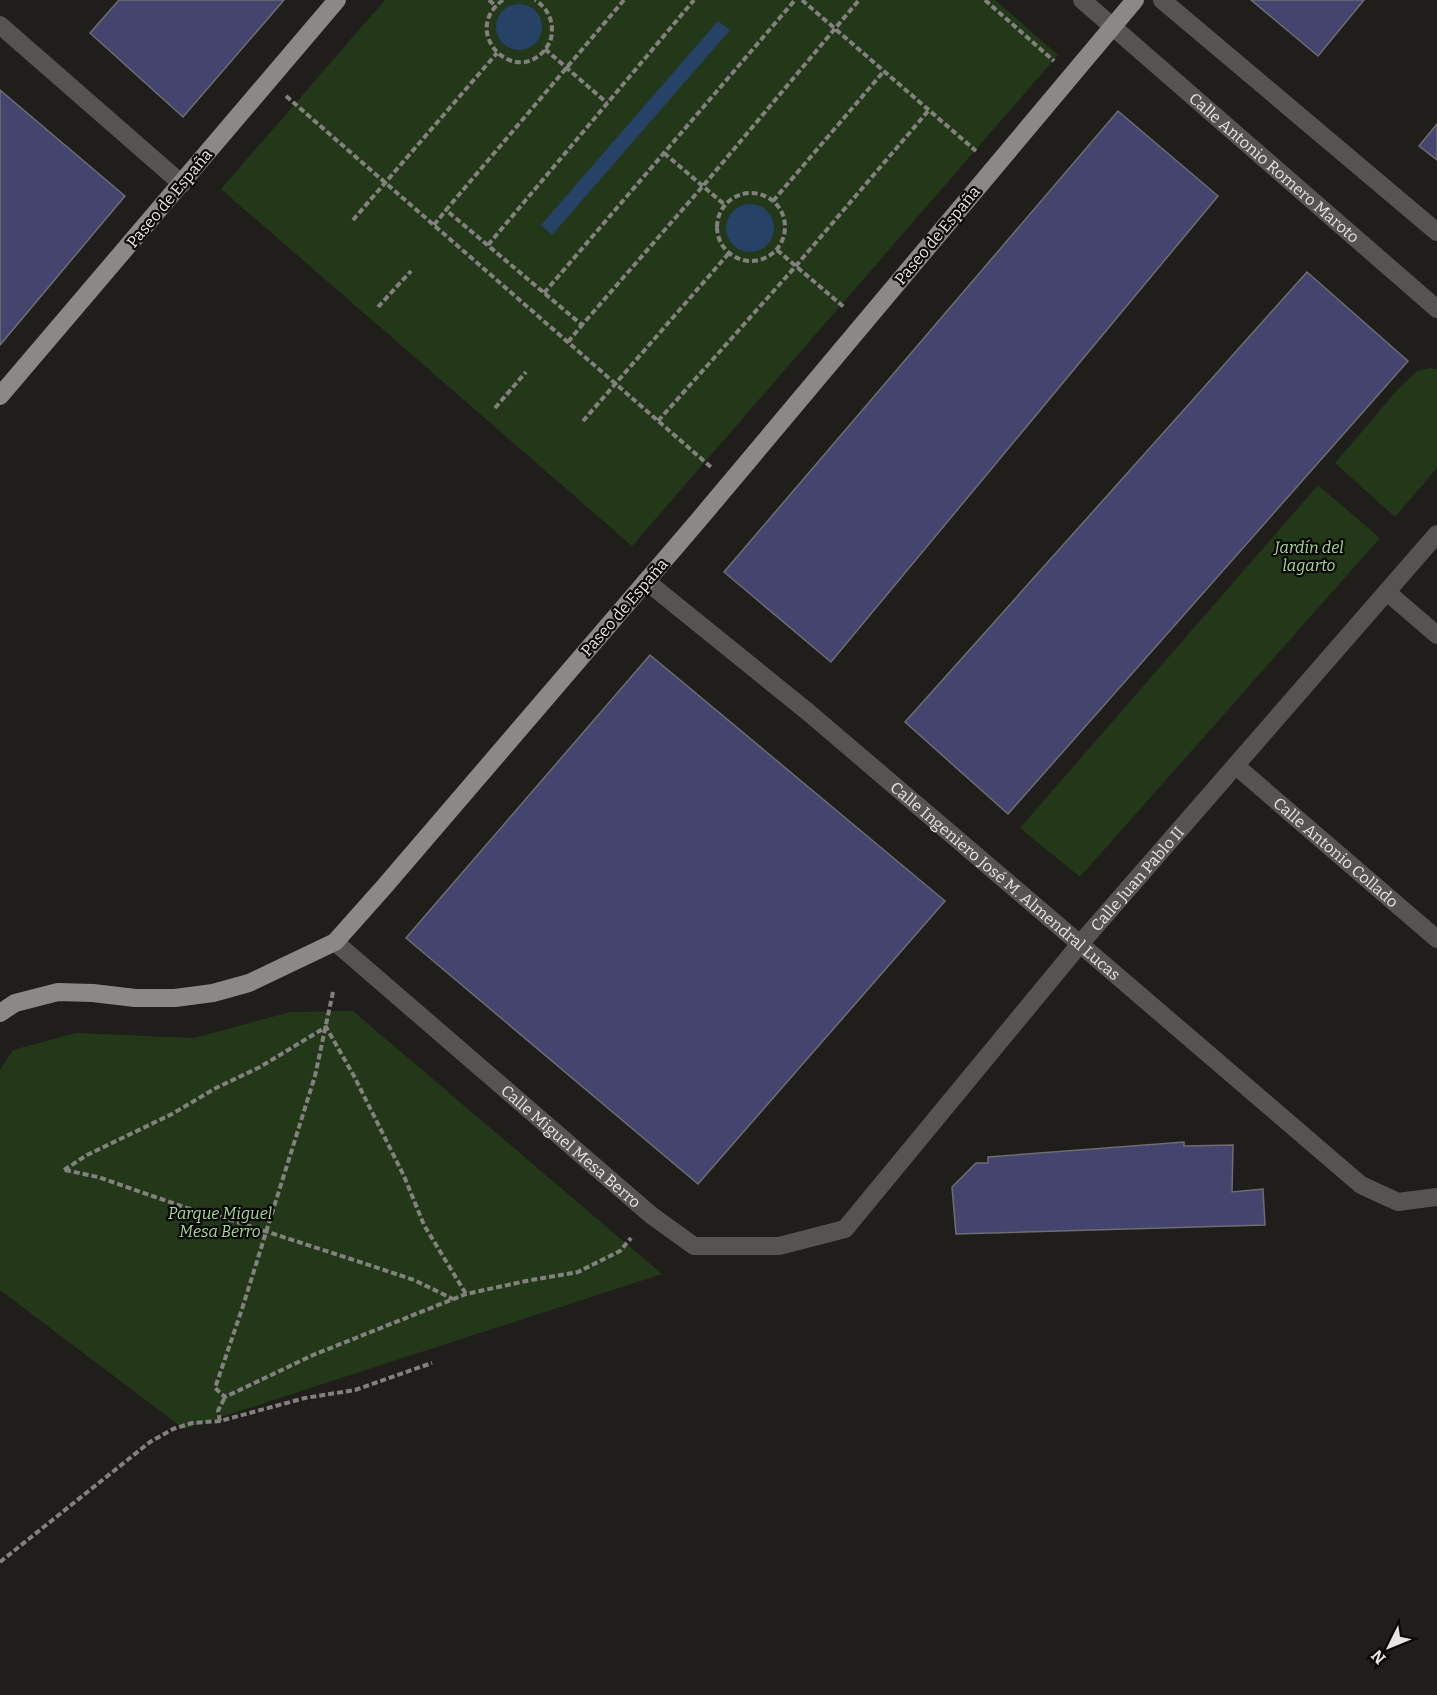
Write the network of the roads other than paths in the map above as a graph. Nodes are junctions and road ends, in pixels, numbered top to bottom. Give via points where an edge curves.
1 (337, 0) edge
2 (1082, 0) edge
3 (1135, 0) edge
4 (1162, 0) edge
5 (0, 25) edge
6 (1113, 26) junction
7 (182, 184) junction
8 (1437, 232) edge
9 (1437, 309) edge
10 (0, 396) edge
11 (1437, 534) edge
12 (646, 581) junction
13 (1387, 592) junction
14 (1437, 635) edge
15 (1236, 766) junction
16 (1437, 939) edge
17 (335, 942) junction
18 (1080, 944) junction
19 (0, 1013) edge
20 (1437, 1197) edge
21 (845, 1229) joint

1 - 7 main road, Paseo de España
2 - 6 street, Calle Antonio Romero Maroto
3 - 6 main road, Paseo de España
4 - 8 street
5 - 7 street
6 - 9 street, Calle Antonio Romero Maroto
6 - 12 main road, Paseo de España
7 - 10 main road, Paseo de España
11 - 13 street, Calle Juan Pablo II
12 - 17 main road, Paseo de España
12 - 18 street, Calle Ingeniero José M. Almendral Lucas via 808,712
13 - 14 street
13 - 15 street, Calle Juan Pablo II
15 - 16 street, Calle Antonio Collado
15 - 18 street, Calle Juan Pablo II
17 - 19 main road, Paseo de España via 249,983 213,993 135,998 58,992 15,1003
17 - 21 street, Calle Miguel Mesa Berro via 651,1215 694,1246 779,1246
18 - 20 street, Calle Ingeniero José M. Almendral Lucas via 1360,1185 1398,1202
18 - 21 street, Calle Juan Pablo II

